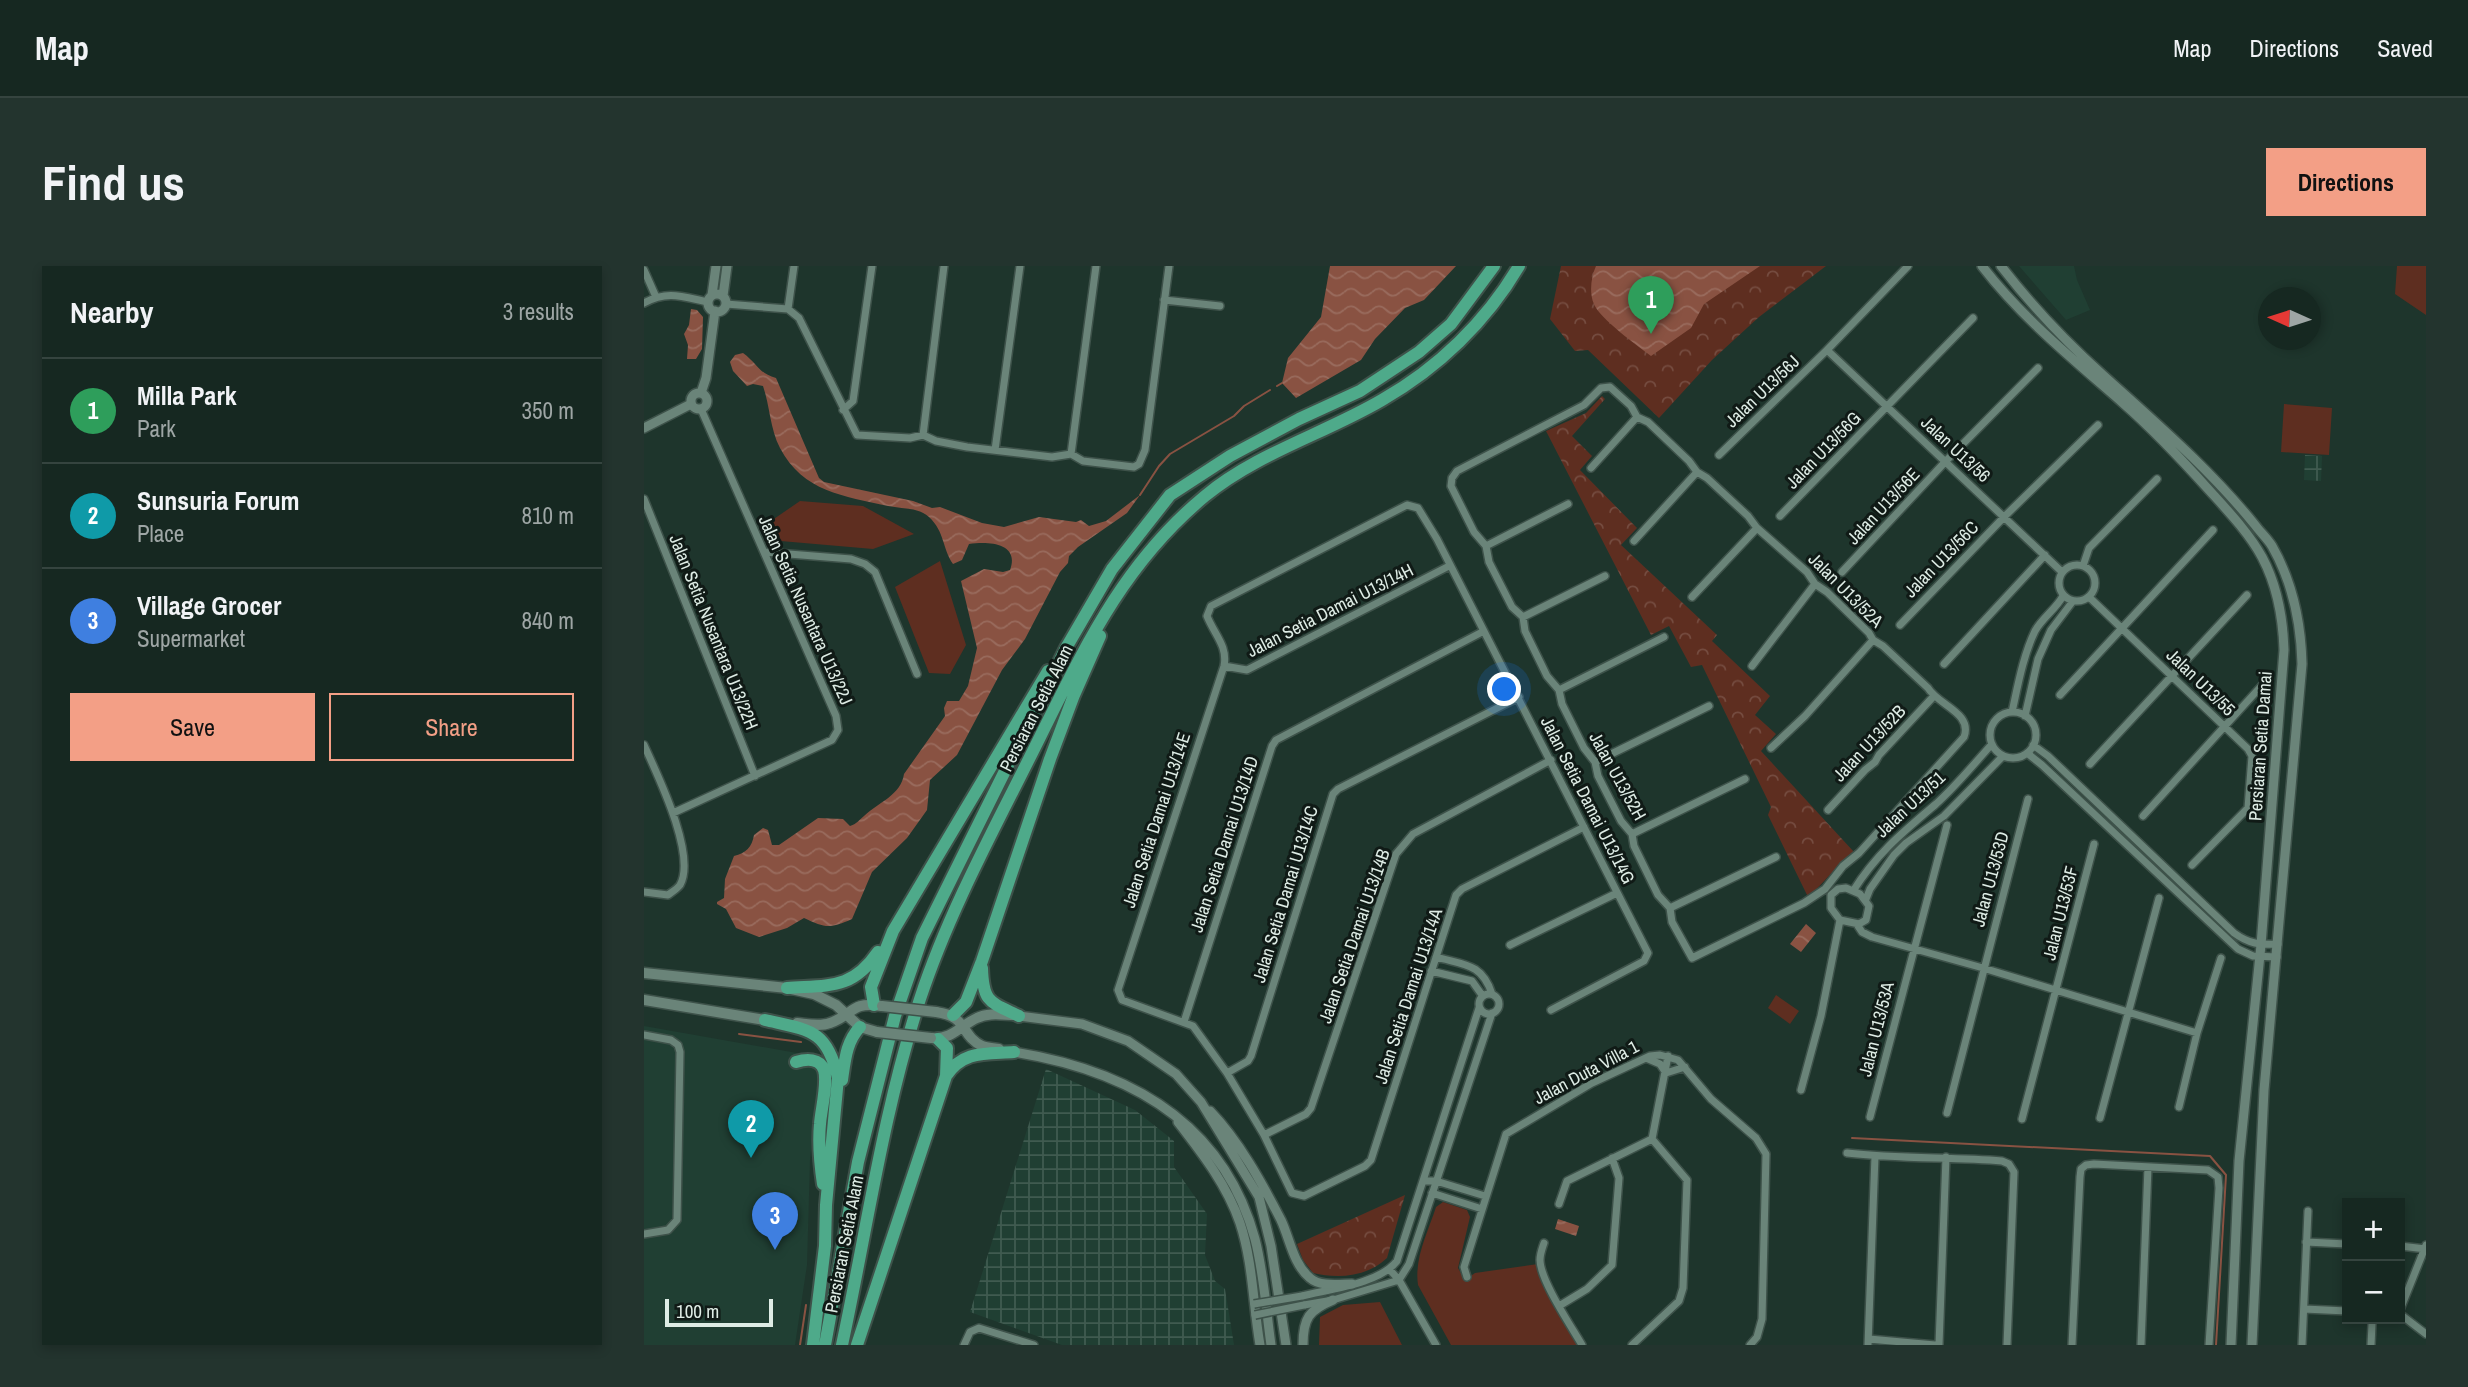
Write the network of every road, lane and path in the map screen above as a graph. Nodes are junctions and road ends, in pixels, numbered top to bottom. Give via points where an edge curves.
1 (716, 266) edge
2 (727, 266) edge
3 (794, 266) edge
4 (872, 266) edge
5 (944, 266) edge
6 (1020, 266) edge
7 (1096, 266) edge
8 (1169, 266) edge
9 (1494, 266) edge
10 (1519, 266) edge
11 (1908, 266) edge
12 (1982, 266) edge
13 (2001, 266) edge
14 (644, 270) edge
15 (656, 296) junction
16 (710, 298) junction
17 (724, 300) junction
18 (1164, 300) junction
19 (644, 303) edge
20 (1220, 306) dead end
21 (788, 309) junction
22 (715, 311) junction
23 (1973, 318) dead end
24 (1828, 350) junction
25 (2038, 368) dead end
26 (701, 393) junction
27 (691, 404) junction
28 (1887, 406) junction
29 (701, 409) junction
30 (843, 410) junction
31 (1637, 417) junction
32 (2098, 425) dead end
33 (644, 428) edge
34 (923, 435) junction
35 (995, 450) junction
36 (1072, 454) junction
37 (1719, 455) dead end
38 (1946, 461) junction
39 (1591, 468) dead end
40 (1697, 472) junction
41 (1452, 478) joint
42 (2157, 479) dead end
43 (644, 499) edge
44 (1568, 504) dead end
45 (1780, 516) dead end
46 (2005, 516) junction
47 (1757, 528) junction
48 (2213, 530) dead end
49 (1634, 541) dead end
50 (1486, 545) junction
51 (764, 552) junction
52 (2045, 555) junction
53 (1449, 566) junction
54 (2083, 566) junction
55 (1842, 572) dead end
56 (2062, 572) junction
57 (1605, 576) dead end
58 (1128, 578) junction
59 (1815, 584) junction
60 (2247, 595) dead end
61 (2063, 596) junction
62 (1692, 597) dead end
63 (2089, 597) junction
64 (2073, 601) junction
65 (1523, 617) junction
66 (1900, 625) dead end
67 (2122, 630) junction
68 (1484, 631) junction
69 (1664, 637) dead end
70 (1873, 640) junction
71 (1066, 648) junction
72 (1944, 664) dead end
73 (1224, 666) junction
74 (1752, 666) dead end
75 (917, 674) dead end
76 (2172, 675) junction
77 (2265, 682) dead end
78 (1559, 690) junction
79 (2060, 695) dead end
80 (1933, 696) junction
81 (1519, 698) junction
82 (1709, 706) dead end
83 (2012, 712) junction
84 (2025, 716) junction
85 (2225, 727) junction
86 (1992, 744) junction
87 (644, 745) edge
88 (2033, 745) junction
89 (1771, 748) dead end
90 (2026, 753) junction
91 (2003, 756) junction
92 (1551, 760) junction
93 (1595, 762) junction
94 (2090, 764) dead end
95 (755, 776) junction
96 (1745, 779) dead end
97 (2028, 799) dead end
98 (1828, 810) dead end
99 (673, 813) junction
100 (2143, 816) dead end
101 (1947, 825) dead end
102 (1584, 827) junction
103 (1632, 834) junction
104 (2094, 844) dead end
105 (1776, 857) dead end
106 (2192, 865) dead end
107 (1853, 891) junction
108 (644, 892) edge
109 (1828, 892) junction
110 (1617, 893) junction
111 (2159, 898) dead end
112 (1866, 899) junction
113 (1670, 908) junction
114 (1840, 920) junction
115 (1859, 924) junction
116 (893, 931) junction
117 (2261, 944) junction
118 (2278, 944) junction
119 (1510, 945) dead end
120 (1913, 949) junction
121 (1436, 957) junction
122 (2259, 957) junction
123 (2277, 957) junction
124 (2221, 958) dead end
125 (982, 961) junction
126 (1983, 968) junction
127 (1431, 971) junction
128 (644, 972) edge
129 (787, 988) junction
130 (2057, 990) junction
131 (1492, 994) junction
132 (1482, 995) junction
133 (644, 1000) edge
134 (878, 1005) junction
135 (1479, 1008) junction
136 (1551, 1010) dead end
137 (2128, 1011) junction
138 (1492, 1013) junction
139 (845, 1015) junction
140 (953, 1015) junction
141 (1019, 1016) junction
142 (765, 1020) junction
143 (1184, 1023) junction
144 (860, 1027) junction
145 (964, 1027) junction
146 (2197, 1033) junction
147 (644, 1035) edge
148 (934, 1038) junction
149 (1469, 1041) junction
150 (1481, 1046) junction
151 (1014, 1052) junction
152 (1668, 1056) junction
153 (1645, 1058) junction
154 (796, 1062) dead end
155 (1685, 1067) junction
156 (1227, 1073) junction
157 (1666, 1073) junction
158 (946, 1076) junction
159 (1801, 1090) dead end
160 (1201, 1102) junction
161 (2179, 1107) dead end
162 (836, 1111) junction
163 (1947, 1113) dead end
164 (1171, 1114) junction
165 (1870, 1117) dead end
166 (2100, 1118) dead end
167 (2022, 1119) dead end
168 (1264, 1135) junction
169 (1652, 1139) junction
170 (1847, 1153) dead end
171 (1875, 1156) junction
172 (1946, 1157) junction
173 (1612, 1158) junction
174 (2148, 1167) junction
175 (1423, 1181) junction
176 (1436, 1181) junction
177 (1432, 1193) junction
178 (1485, 1196) junction
179 (1559, 1204) dead end
180 (826, 1205) junction
181 (1482, 1209) junction
182 (2308, 1211) dead end
183 (644, 1234) edge
184 (2306, 1242) junction
185 (1544, 1243) dead end
186 (2342, 1244) edge
187 (2405, 1246) edge
188 (2426, 1247) edge
189 (1390, 1270) junction
190 (1467, 1277) dead end
191 (1399, 1280) junction
192 (1352, 1284) junction
193 (1333, 1300) junction
194 (2405, 1300) edge
195 (1559, 1306) junction
196 (2304, 1309) junction
197 (1255, 1310) junction
198 (2342, 1311) edge
199 (2405, 1316) edge
200 (2372, 1324) dead end
201 (2426, 1334) edge
202 (1868, 1342) edge
203 (813, 1345) edge
204 (825, 1345) edge
205 (842, 1345) edge
206 (856, 1345) edge
207 (964, 1345) edge
208 (1032, 1345) edge
209 (1260, 1345) edge
210 (1271, 1345) edge
211 (1286, 1345) edge
212 (1303, 1345) edge
213 (1436, 1345) edge
214 (1582, 1345) edge
215 (1632, 1345) edge
216 (1750, 1345) edge
217 (1937, 1345) edge
218 (2007, 1345) edge
219 (2072, 1345) edge
220 (2141, 1345) edge
221 (2210, 1345) edge
222 (2231, 1345) edge
223 (2252, 1345) edge
224 (2302, 1345) edge
225 (2371, 1345) edge

1 - 16 street
2 - 17 street
3 - 21 street
4 - 30 street via 853,401
5 - 34 street
6 - 35 street
7 - 36 street
8 - 18 street
9 - 71 highway, Persiaran Setia Alam via 1451,324 1419,352 1360,391 1230,456 1170,495 1112,569
10 - 58 highway, Persiaran Setia Alam via 1489,310 1423,374 1207,494 1164,533
11 - 24 street, Jalan U13/56J
12 - 117 street, Persiaran Setia Damai via 2022,312 2183,461 2251,541 2266,568 2277,598 2284,650
13 - 118 street, Persiaran Setia Damai via 2060,336 2227,491 2271,545 2284,572 2298,617 2302,664
14 - 15 street
15 - 16 street
15 - 19 street
16 - 17 street via 718,294
16 - 22 street via 710,309
17 - 21 street
17 - 22 street via 720,311
18 - 20 street
18 - 36 street via 1145,450 1139,464 1129,468 1083,461
21 - 30 street via 799,317
22 - 26 street
23 - 28 street, Jalan U13/56G
24 - 28 street, Jalan U13/56
24 - 37 street, Jalan U13/56J
25 - 38 street, Jalan U13/56E
26 - 27 street via 692,396
26 - 29 street via 707,401
27 - 29 street
27 - 33 street
28 - 38 street, Jalan U13/56
28 - 45 street, Jalan U13/56G
29 - 51 street, Jalan Setia Nusantara U13/22J
30 - 34 street via 857,436
31 - 39 street
31 - 40 street, Jalan U13/52A via 1648,422
31 - 41 street, Jalan U13/52A via 1614,390 1605,387 1584,405 1457,471
32 - 46 street, Jalan U13/56C
34 - 35 street
35 - 36 street via 1052,457
38 - 46 street, Jalan U13/56
38 - 55 street, Jalan U13/56E
40 - 47 street, Jalan U13/52A
40 - 49 street
41 - 50 street, Jalan U13/52H via 1451,486 1474,532
42 - 54 street via 2089,548
43 - 95 street, Jalan Setia Nusantara U13/22H
44 - 50 street
46 - 52 street, Jalan U13/56
46 - 66 street, Jalan U13/56C
47 - 59 street, Jalan U13/52A
47 - 62 street
48 - 67 street
50 - 65 street, Jalan U13/52H via 1489,562 1512,607
51 - 75 street via 865,564 875,572
51 - 95 street, Jalan Setia Nusantara U13/22J via 836,716 838,730 832,740
52 - 56 street, Jalan U13/56
52 - 72 street
53 - 68 street, Jalan Setia Damai U13/14G
53 - 73 street, Jalan Setia Damai U13/14H via 1247,670
53 - 73 street, Jalan Setia Damai U13/14G via 1418,508 1406,505 1211,606 1207,616 1224,647
54 - 56 street
54 - 63 street via 2094,580
56 - 61 street via 2059,587
57 - 65 street
58 - 125 highway via 1074,695
58 - 205 highway, Persiaran Setia Alam via 1101,618 988,842 921,996 886,1119
59 - 70 street, Jalan U13/52A
59 - 74 street
60 - 76 street
61 - 64 street
61 - 83 street via 2037,628 2025,656
63 - 64 street
63 - 67 street, Jalan U13/55
64 - 84 street via 2050,630
65 - 78 street, Jalan U13/52H via 1547,676
67 - 76 street, Jalan U13/55
67 - 79 street
68 - 81 street, Jalan Setia Damai U13/14G
68 - 143 street, Jalan Setia Damai U13/14D via 1276,740
69 - 78 street
70 - 80 street, Jalan U13/52A
70 - 89 street
71 - 116 highway via 1041,680
71 - 204 highway, Persiaran Setia Alam via 922,938 895,1016 858,1162
73 - 143 street, Jalan Setia Damai U13/14E via 1119,984 1122,1000
76 - 85 street, Jalan U13/55
76 - 94 street
77 - 85 street
78 - 93 street, Jalan U13/52H via 1567,715
80 - 98 street, Jalan U13/52B
80 - 109 street, Jalan U13/52A via 1963,720 1967,727 1964,737 1843,866
81 - 92 street, Jalan Setia Damai U13/14G
81 - 156 street, Jalan Setia Damai U13/14C via 1333,794 1251,1056
82 - 93 street
83 - 84 street
83 - 86 street via 2000,716 1992,726
84 - 88 street via 2035,729
85 - 100 street
85 - 106 street, Jalan U13/55 via 2252,756 2248,808
86 - 91 street
86 - 107 street, Jalan U13/51 via 1951,789 1887,846
87 - 99 street
88 - 90 street
88 - 117 street via 2234,933
90 - 91 street
90 - 122 street via 2228,941
91 - 112 street, Jalan U13/51 via 1944,816 1894,855
92 - 102 street, Jalan Setia Damai U13/14G
92 - 168 street, Jalan Setia Damai U13/14B via 1413,834 1396,853 1311,1108
93 - 103 street, Jalan U13/52H via 1621,821
95 - 99 street, Jalan Setia Nusantara U13/22J
96 - 103 street
97 - 126 street, Jalan U13/53D
99 - 108 street via 684,855 683,878 668,895
101 - 120 street, Jalan U13/53A
102 - 110 street, Jalan Setia Damai U13/14G
102 - 121 street, Jalan Setia Damai U13/14A via 1462,889
103 - 113 street, Jalan U13/52H via 1658,895
104 - 130 street, Jalan U13/53F
105 - 113 street
107 - 109 street
107 - 112 street
109 - 113 street, Jalan U13/52H via 1692,958 1672,922
109 - 114 street via 1831,908
110 - 119 street
110 - 136 street, Jalan Setia Damai U13/14G via 1648,957
111 - 137 street
112 - 115 street via 1869,915
114 - 115 street
114 - 159 street
115 - 120 street via 1862,932 1872,937
116 - 129 highway via 858,976 842,983
116 - 134 highway via 871,987
117 - 118 street
117 - 122 street, Persiaran Setia Damai
118 - 123 street, Persiaran Setia Damai
120 - 126 street
120 - 165 street, Jalan U13/53A
121 - 127 street, Jalan Setia Damai U13/14A
121 - 131 street via 1483,973
122 - 123 street
122 - 222 street, Persiaran Setia Damai via 2239,1161
123 - 223 street, Persiaran Setia Damai via 2264,1090
124 - 146 street
125 - 140 highway via 966,1002
125 - 141 highway via 982,989 987,998
126 - 130 street
126 - 163 street, Jalan U13/53D
127 - 132 street via 1472,981
127 - 168 street, Jalan Setia Damai U13/14A via 1371,1160 1304,1196 1292,1193
128 - 129 main road
129 - 139 main road via 827,1000
130 - 137 street
130 - 167 street, Jalan U13/53F
131 - 132 street
131 - 138 street via 1499,1004
132 - 135 street
133 - 142 main road
134 - 139 main road via 857,1006
134 - 140 main road, bridge
135 - 138 street
135 - 149 street
137 - 146 street
137 - 166 street
138 - 150 street
139 - 142 main road via 825,1025
139 - 144 main road
140 - 145 main road
141 - 145 main road via 986,1014
141 - 160 street via 1082,1024 1128,1041 1176,1074
142 - 162 highway via 805,1029 826,1044 838,1077
143 - 156 street via 1193,1026
144 - 148 main road, bridge
144 - 162 highway via 848,1047
145 - 148 main road via 950,1036
145 - 151 main road via 984,1047
146 - 161 street
147 - 183 street via 671,1040 680,1052 677,1220 668,1230
148 - 158 highway via 947,1048
149 - 150 street via 1479,1041
149 - 175 street
150 - 176 street
151 - 158 highway via 967,1056
151 - 164 street via 1109,1076
152 - 153 street, Jalan Duta Villa 1
152 - 155 street
152 - 157 street
153 - 157 street via 1660,1064
153 - 178 street, Jalan Duta Villa 1 via 1506,1134
154 - 180 highway via 812,1060 824,1072 819,1125
155 - 157 street
155 - 216 street via 1712,1099 1756,1138 1766,1154 1762,1319
156 - 168 street
157 - 169 street
158 - 206 highway
160 - 192 street via 1225,1127 1249,1164 1309,1278 1320,1284
160 - 211 street via 1259,1197
162 - 180 highway
164 - 197 street via 1197,1145 1240,1223
164 - 210 street via 1190,1126 1212,1150 1244,1207 1259,1258
169 - 173 street
169 - 215 street via 1688,1180 1683,1289 1679,1301
170 - 171 street
171 - 172 street
171 - 202 street
172 - 217 street
172 - 218 street via 2002,1161 2014,1172
173 - 179 street via 1567,1181
173 - 195 street via 1619,1178 1612,1265 1587,1289
174 - 219 street via 2094,1164 2081,1169
174 - 220 street
174 - 221 street via 2208,1170 2218,1177
175 - 176 street
175 - 189 street
176 - 177 street
176 - 178 street
177 - 181 street
177 - 191 street via 1409,1264
178 - 181 street, Jalan Duta Villa 1
180 - 203 highway
181 - 190 street, Jalan Duta Villa 1 via 1464,1267
182 - 184 street
184 - 186 street
184 - 196 street
185 - 195 street via 1541,1268
187 - 188 street
188 - 194 street
189 - 191 street
189 - 192 street
191 - 193 street
191 - 213 street
192 - 197 street, bridge
193 - 197 street, bridge
193 - 212 street via 1313,1308
195 - 214 street
196 - 198 street
196 - 224 street
197 - 209 street
199 - 201 street
200 - 225 street
202 - 217 street
207 - 208 street via 970,1332 983,1329

